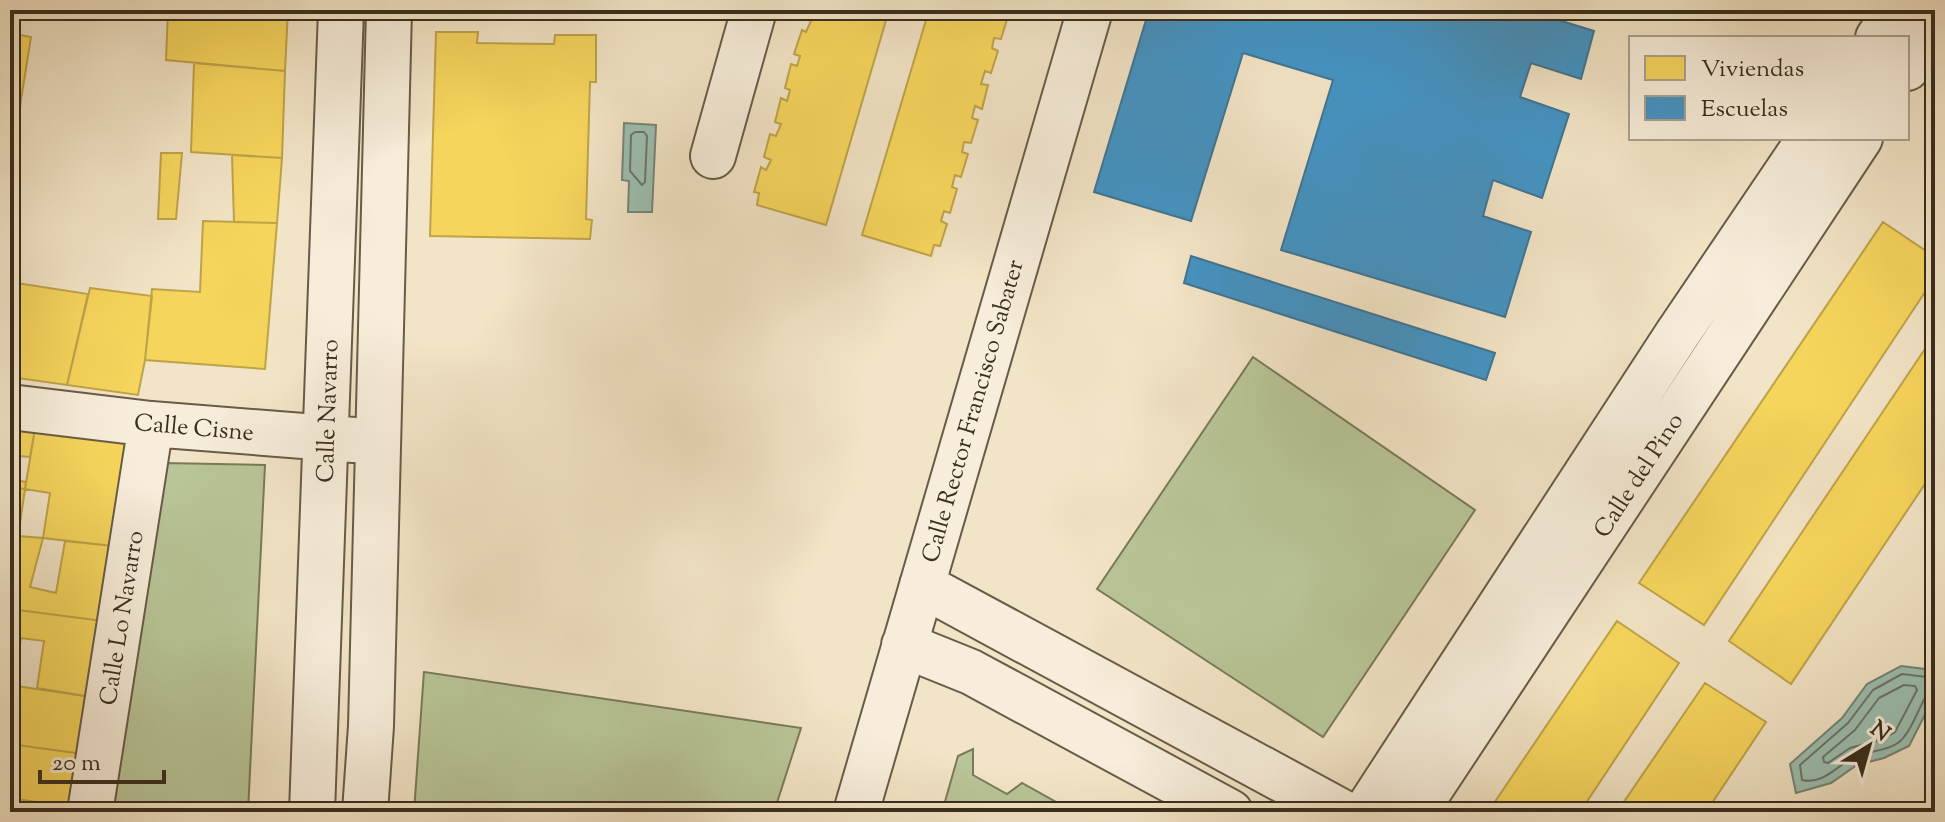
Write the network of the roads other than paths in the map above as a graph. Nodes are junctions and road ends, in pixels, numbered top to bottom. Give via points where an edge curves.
1 (341, 10) edge
2 (389, 10) edge
3 (754, 10) edge
4 (1090, 10) edge
5 (1897, 10) edge
6 (1935, 25) edge
7 (1879, 36) edge
8 (1909, 65) edge
9 (1809, 140) edge
10 (1859, 140) edge
11 (713, 156) dead end
12 (10, 407) edge
13 (151, 424) junction
14 (326, 437) junction
15 (379, 443) junction
16 (922, 585) junction
17 (904, 645) junction
18 (90, 812) edge
19 (312, 812) edge
20 (365, 812) edge
21 (856, 812) edge
22 (1230, 812) edge
23 (1342, 812) edge
24 (1366, 812) edge
25 (1415, 812) edge

1 - 14 street, Calle Navarro
2 - 15 street
3 - 11 street
4 - 16 street, Calle Rector Francisco Sabater
5 - 7 street
6 - 8 street
9 - 24 street, Calle del Pino
10 - 25 street, Calle del Pino
12 - 13 street, Calle Cisne
13 - 14 street, Calle Cisne
13 - 18 street, Calle Lo Navarro
14 - 15 street, Calle Cisne
14 - 19 street, Calle Navarro
15 - 20 street
16 - 17 street, Calle Rector Francisco Sabater
16 - 23 street
17 - 21 street, Calle Rector Francisco Sabater
17 - 22 street via 971,672

